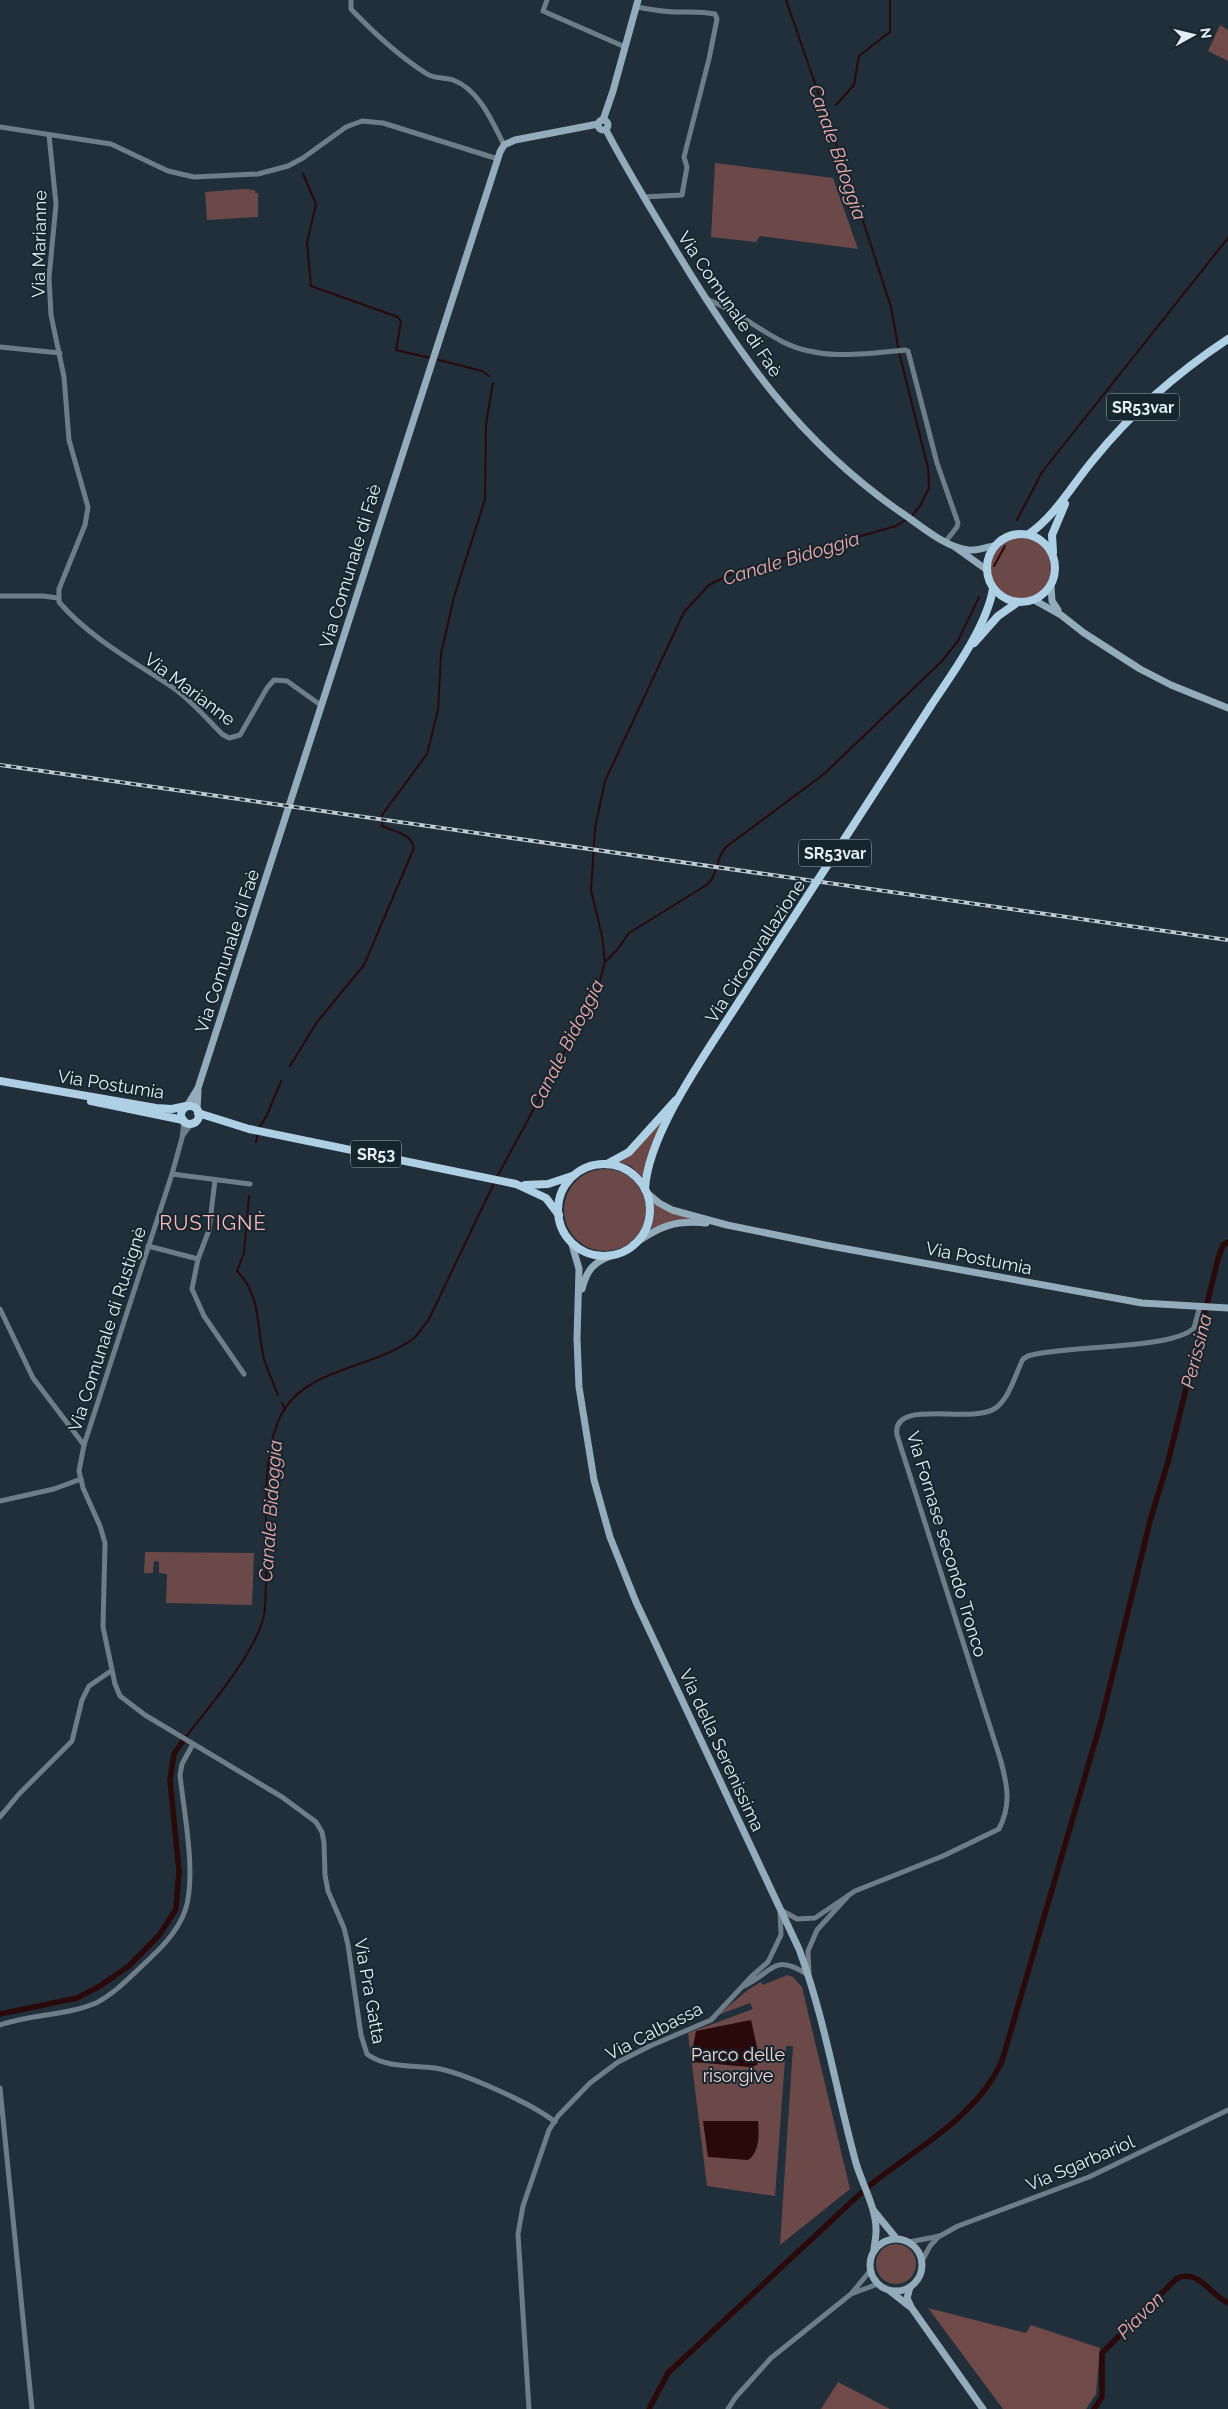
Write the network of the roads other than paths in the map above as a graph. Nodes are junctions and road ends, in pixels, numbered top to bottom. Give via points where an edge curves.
1 (351, 0) edge
2 (547, 0) edge
3 (637, 4) edge
4 (625, 47) junction
5 (600, 122) junction
6 (0, 127) edge
7 (49, 135) junction
8 (504, 145) junction
9 (498, 159) junction
10 (643, 197) junction
11 (705, 299) junction
12 (1228, 339) edge
13 (0, 347) edge
14 (60, 353) junction
15 (1072, 489) junction
16 (1029, 534) junction
17 (950, 543) junction
18 (994, 546) junction
19 (1053, 553) junction
20 (986, 570) junction
21 (1051, 586) junction
22 (993, 588) junction
23 (0, 596) edge
24 (58, 598) junction
25 (1034, 600) junction
26 (1018, 602) junction
27 (1061, 615) junction
28 (968, 650) junction
29 (322, 706) junction
30 (1228, 708) edge
31 (0, 1081) edge
32 (30, 1087) junction
33 (198, 1088) junction
34 (682, 1092) junction
35 (187, 1106) junction
36 (192, 1118) junction
37 (606, 1164) junction
38 (172, 1174) junction
39 (574, 1175) junction
40 (215, 1180) junction
41 (250, 1184) dead end
42 (516, 1184) junction
43 (646, 1191) junction
44 (559, 1215) junction
45 (727, 1225) junction
46 (571, 1241) junction
47 (634, 1244) junction
48 (148, 1246) junction
49 (613, 1255) junction
50 (198, 1259) junction
51 (579, 1298) junction
52 (1200, 1306) junction
53 (1228, 1308) edge
54 (0, 1309) edge
55 (244, 1374) dead end
56 (84, 1445) junction
57 (81, 1480) junction
58 (0, 1500) edge
59 (111, 1671) junction
60 (192, 1743) junction
61 (0, 1817) edge
62 (849, 1896) junction
63 (780, 1910) junction
64 (809, 1976) junction
65 (744, 1987) junction
66 (0, 2025) edge
67 (0, 2088) edge
68 (1228, 2110) edge
69 (554, 2122) junction
70 (871, 2208) junction
71 (940, 2236) junction
72 (896, 2238) junction
73 (910, 2242) junction
74 (874, 2251) junction
75 (922, 2261) junction
76 (870, 2271) junction
77 (878, 2284) junction
78 (910, 2287) junction
79 (890, 2290) junction
80 (851, 2294) junction
81 (910, 2307) junction
82 (32, 2409) edge
83 (529, 2409) edge
84 (728, 2409) edge
85 (983, 2409) edge

1 - 8 street via 351,9 361,19 428,75 453,80 467,88 479,101
2 - 4 street via 543,11
3 - 4 main road
3 - 10 street via 675,12 706,12 715,14 717,19 684,157 687,167 682,195
4 - 5 main road
5 - 8 main road
5 - 10 main road, Via Comunale di Faè via 608,123 606,130
6 - 7 street
7 - 9 street via 111,144 168,171 194,176 258,174 288,166 346,127 362,121 383,123
7 - 14 street, Via Marianne via 56,204 50,296
8 - 9 main road, Via Comunale di Faè
9 - 29 main road, Via Comunale di Faè
10 - 11 main road, Via Comunale di Faè
11 - 17 main road, Via Comunale di Faè via 752,369 836,460 905,514
11 - 17 street via 802,350 829,354 905,350 910,355 937,463 958,523
12 - 15 main road, SR53var via 1192,363 1157,393 1111,439
13 - 14 street
14 - 24 street, Via Marianne via 69,440 88,516 64,574
15 - 16 main road, SR53var via 1051,516
15 - 19 main road, SR53var via 1052,535
16 - 18 main road, SR53var via 1012,535
16 - 19 main road via 1041,540
17 - 18 main road, Via Comunale di Faè via 969,550
17 - 20 main road, Via Comunale di Faè
18 - 20 main road
19 - 21 main road, SR53var via 1056,570
20 - 22 main road
21 - 25 main road
21 - 27 main road via 1052,601
22 - 26 main road via 1004,598
22 - 28 main road, Via Circonvallazione / SR53var via 992,598
23 - 24 street
24 - 29 street, Via Marianne via 76,619 124,657 181,695 229,738 240,735 274,680 286,682
25 - 26 main road, SR53var
25 - 27 main road
26 - 28 main road, Via Circonvallazione / SR53var via 998,616
27 - 30 main road via 1140,669
28 - 34 main road, Via Circonvallazione / SR53var, bridge
29 - 33 main road, Via Comunale di Faè
31 - 32 main road, Via Postumia / SR53
32 - 35 main road, Via Postumia / SR53 via 156,1108
32 - 36 main road, Via Postumia / SR53
33 - 35 main road, Via Comunale di Faè
33 - 36 main road, Via Comunale di Faè
34 - 37 main road, Via Circonvallazione / SR53var via 629,1152
34 - 43 main road, Via Circonvallazione / SR53var via 653,1152 646,1172
35 - 36 main road
35 - 36 main road via 181,1112
36 - 38 street, Via Comunale di Rustignè via 183,1135
36 - 42 main road, Via Postumia / SR53
37 - 39 main road, SR53 via 593,1165
37 - 43 main road via 627,1170
38 - 40 street
38 - 48 street, Via Comunale di Rustignè
39 - 42 main road, Via Postumia / SR53 via 548,1184
39 - 44 main road via 560,1199
40 - 41 street
40 - 50 street via 209,1230
42 - 44 main road, Via Postumia / SR53 via 546,1198
43 - 45 main road, Via Postumia via 658,1203 672,1210
43 - 47 main road via 650,1208 648,1222 644,1233
44 - 46 main road, SR53
45 - 47 main road, Via Postumia via 670,1224
45 - 52 main road, Via Postumia via 1086,1294 1142,1303
46 - 49 main road via 589,1253
46 - 51 main road via 578,1264
47 - 49 main road
48 - 50 street
48 - 56 street, Via Comunale di Rustignè
49 - 51 main road via 597,1261 587,1272
50 - 55 street via 192,1286 194,1295 204,1316
51 - 63 main road, Via della Serenissima via 579,1387 594,1480 610,1537 636,1602
52 - 53 main road, Via Postumia
52 - 62 street, Via Fornase secondo Tronco via 1194,1328 1182,1336 1028,1356 1023,1359 1000,1404 984,1413 957,1416 921,1414 898,1422 897,1436 1000,1758 1008,1786 1008,1805 999,1829
54 - 56 street via 33,1378
56 - 57 street, Via Pra Gatta via 79,1471
57 - 58 street
57 - 59 street, Via Pra Gatta via 105,1543 102,1611
59 - 60 street, Via Pra Gatta via 120,1696
59 - 61 street via 89,1686 82,1700 72,1741
60 - 66 street via 180,1775 189,1892 185,1912 175,1931 122,1985 98,2002 75,2010
60 - 69 street, Via Pra Gatta via 307,1813 319,1827 324,1843 328,1891 346,1936 361,2035 367,2054 383,2062 434,2068 460,2075 543,2112
62 - 63 street, Via Fornase secondo Tronco via 809,1920 797,1919
62 - 64 street, Via Fornase secondo Tronco via 817,1930 808,1951
63 - 64 main road, Via della Serenissima
63 - 65 street, Via Calbassa via 781,1935 777,1946 768,1962
64 - 65 street, Via Calbassa via 785,1964 774,1966
64 - 70 main road, Via della Serenissima via 824,2024 856,2163
65 - 69 street, Via Calbassa via 711,2020 650,2046 606,2070 574,2098
67 - 82 street
68 - 71 street, Via Sgarbariol via 1089,2177 958,2226
69 - 83 street via 523,2206 518,2234
70 - 72 main road, Via della Serenissima
70 - 74 main road, Via della Serenissima via 876,2232
71 - 73 street, Via Sgarbariol
71 - 75 street, Via Sgarbariol
72 - 73 main road
72 - 74 main road via 887,2240
73 - 75 main road
74 - 76 main road
75 - 78 main road via 920,2276
76 - 77 main road
76 - 80 street
77 - 79 main road
77 - 80 street
78 - 79 main road
78 - 81 main road via 907,2298
79 - 81 main road
80 - 84 street via 771,2358
81 - 85 main road

